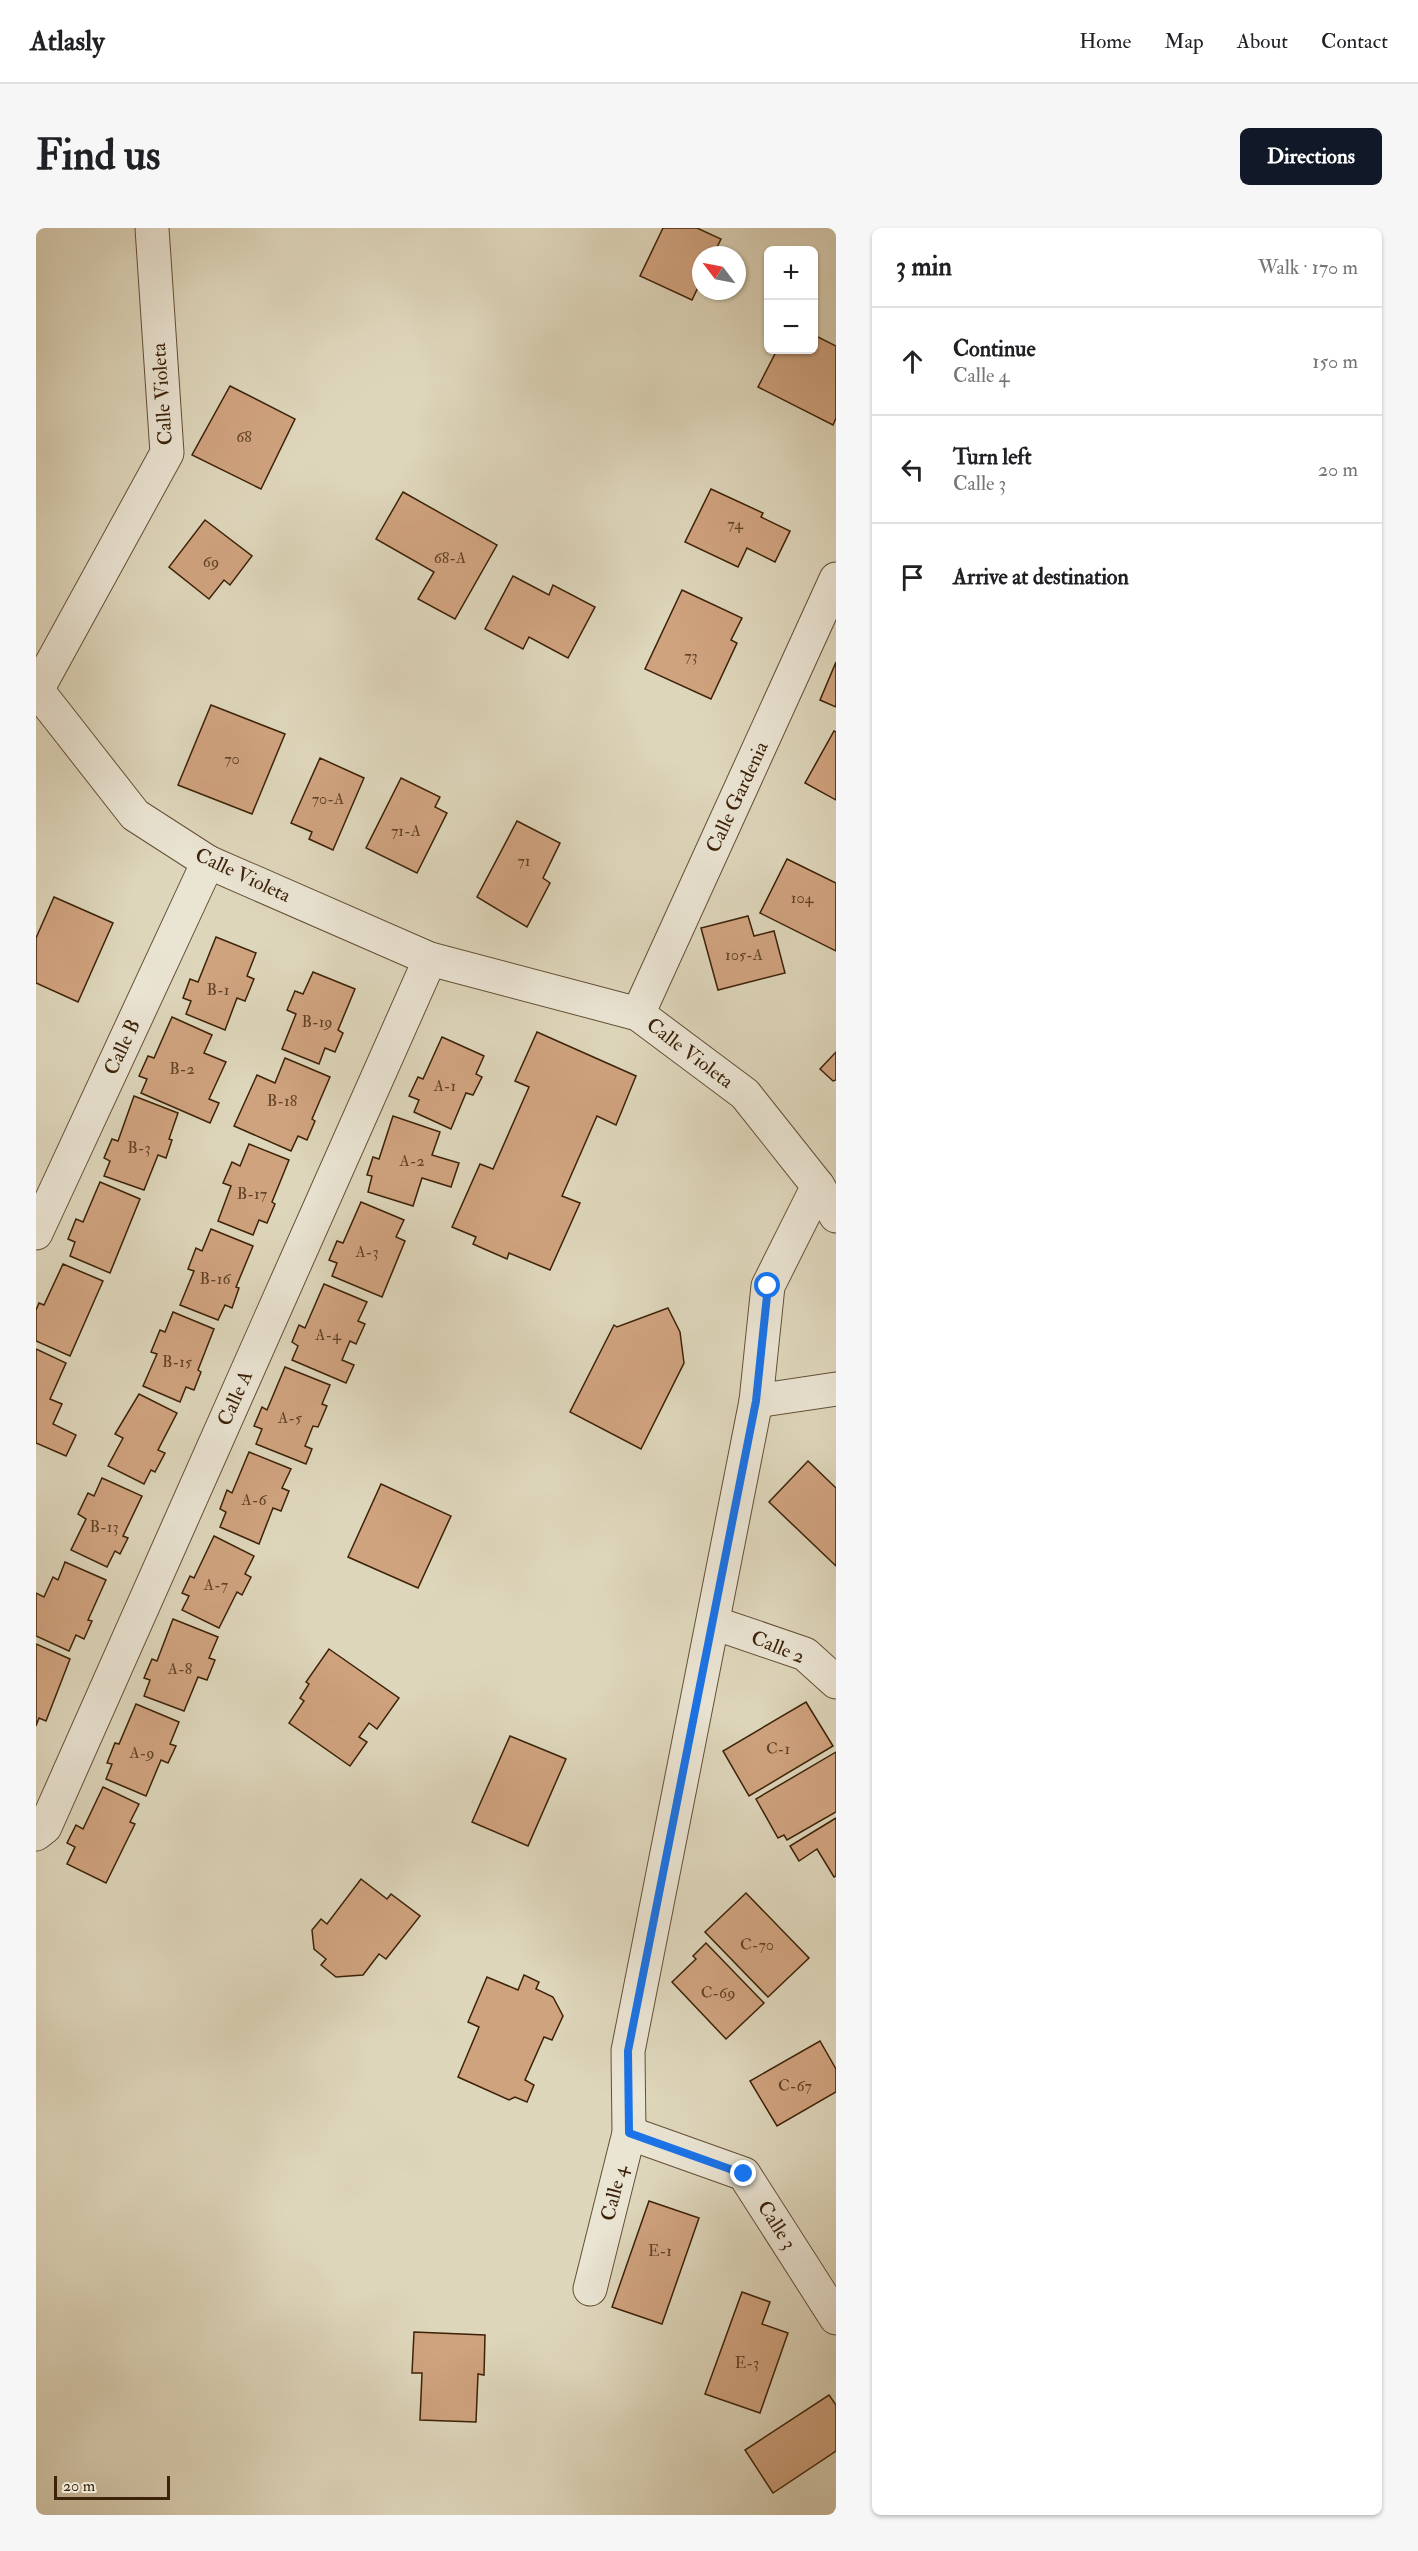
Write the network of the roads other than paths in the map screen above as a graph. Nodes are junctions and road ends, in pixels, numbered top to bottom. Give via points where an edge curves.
1 (152, 228) edge
2 (836, 579) edge
3 (36, 690) edge
4 (208, 862) junction
5 (430, 958) junction
6 (638, 1014) junction
7 (818, 1185) junction
8 (836, 1216) edge
9 (36, 1233) edge
10 (836, 1389) edge
11 (756, 1401) junction
12 (714, 1623) junction
13 (836, 1682) edge
14 (36, 1834) edge
15 (629, 2133) junction
16 (590, 2289) dead end
17 (836, 2318) edge

1 - 3 street, Calle Violeta via 167,453
2 - 6 street, Calle Gardenia
3 - 4 street, Calle Violeta via 135,815
4 - 5 street, Calle Violeta
4 - 9 street, Calle B
5 - 6 street, Calle Violeta
5 - 14 street, Calle A via 50,1816
6 - 7 street, Calle Violeta via 745,1094
7 - 8 street, Calle Violeta
7 - 11 street, Calle 4 via 768,1286
10 - 11 street
11 - 12 street, Calle 4
12 - 13 street, Calle 2 via 805,1654
12 - 15 street, Calle 4 via 628,2051
15 - 16 street, Calle 4
15 - 17 street, Calle 3 via 744,2174

